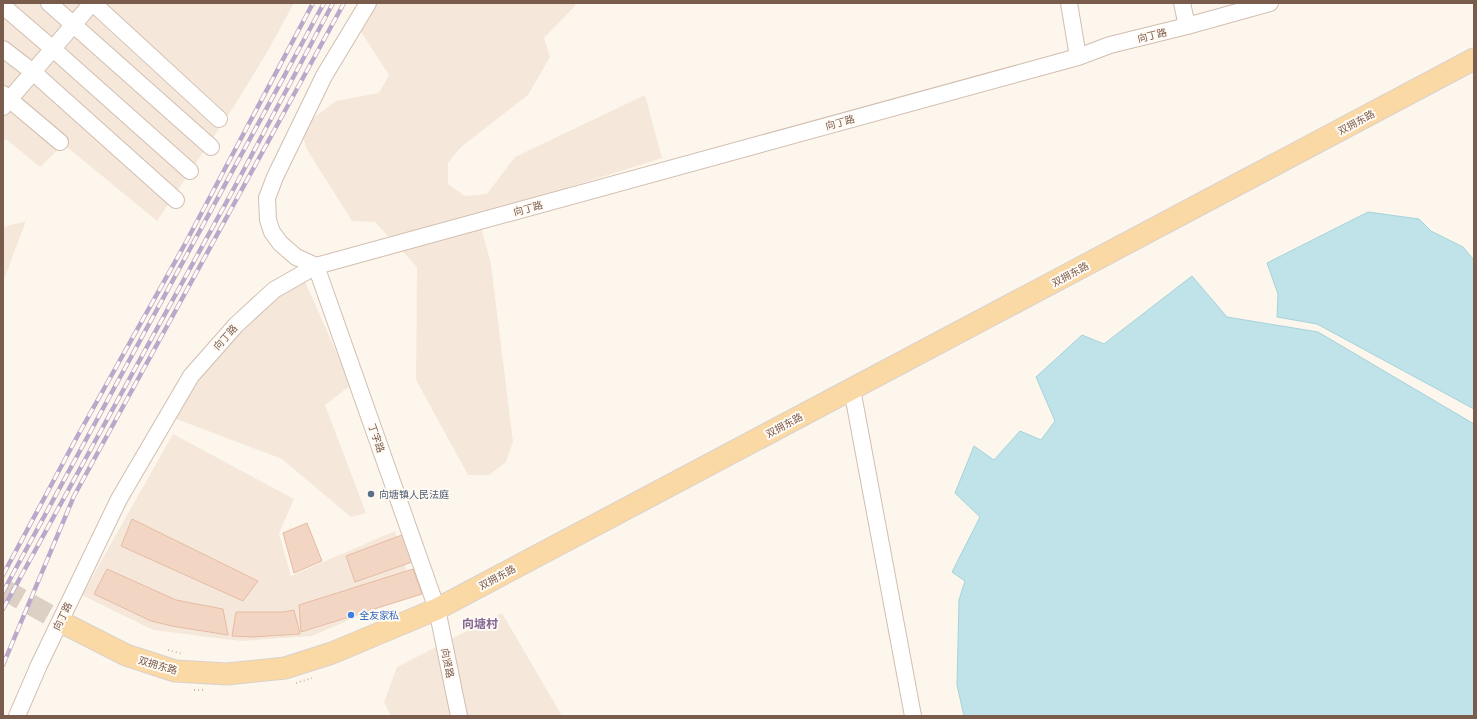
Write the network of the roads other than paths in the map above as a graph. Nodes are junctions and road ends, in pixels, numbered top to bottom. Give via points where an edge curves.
1 (49, 3) edge
2 (93, 3) edge
3 (368, 3) edge
4 (1069, 3) edge
5 (1182, 3) edge
6 (1270, 3) edge
7 (3, 6) edge
8 (74, 25) junction
9 (1187, 26) junction
10 (3, 49) edge
11 (53, 49) junction
12 (1078, 57) junction
13 (1474, 59) edge
14 (33, 72) junction
15 (5, 100) edge
16 (219, 119) dead end
17 (60, 142) dead end
18 (211, 147) dead end
19 (190, 171) dead end
20 (176, 200) dead end
21 (316, 266) junction
22 (852, 389) junction
23 (437, 609) junction
24 (69, 626) tunnel mouth
25 (17, 716) edge
26 (458, 716) edge
27 (913, 716) edge

1 - 8 street
2 - 8 street
2 - 16 street
3 - 21 street via 324,76 275,176 267,198 268,220 272,232 296,257
4 - 12 street
5 - 9 street
6 - 9 street, 向丁路
7 - 11 street
8 - 11 street
8 - 18 street
9 - 12 street, 向丁路 via 1110,45
10 - 14 street
11 - 14 street
11 - 19 street
12 - 21 street, 向丁路
13 - 22 main road, 双拥东路
14 - 15 street
14 - 20 street
15 - 17 street
21 - 23 street, 丁字路
21 - 25 street, 向丁路 via 274,290 236,325 191,376 119,499
22 - 23 main road, 双拥东路
22 - 27 street
23 - 24 main road, 双拥东路 via 332,653 285,668 227,674 175,671 126,655
23 - 26 street, 向贤路

